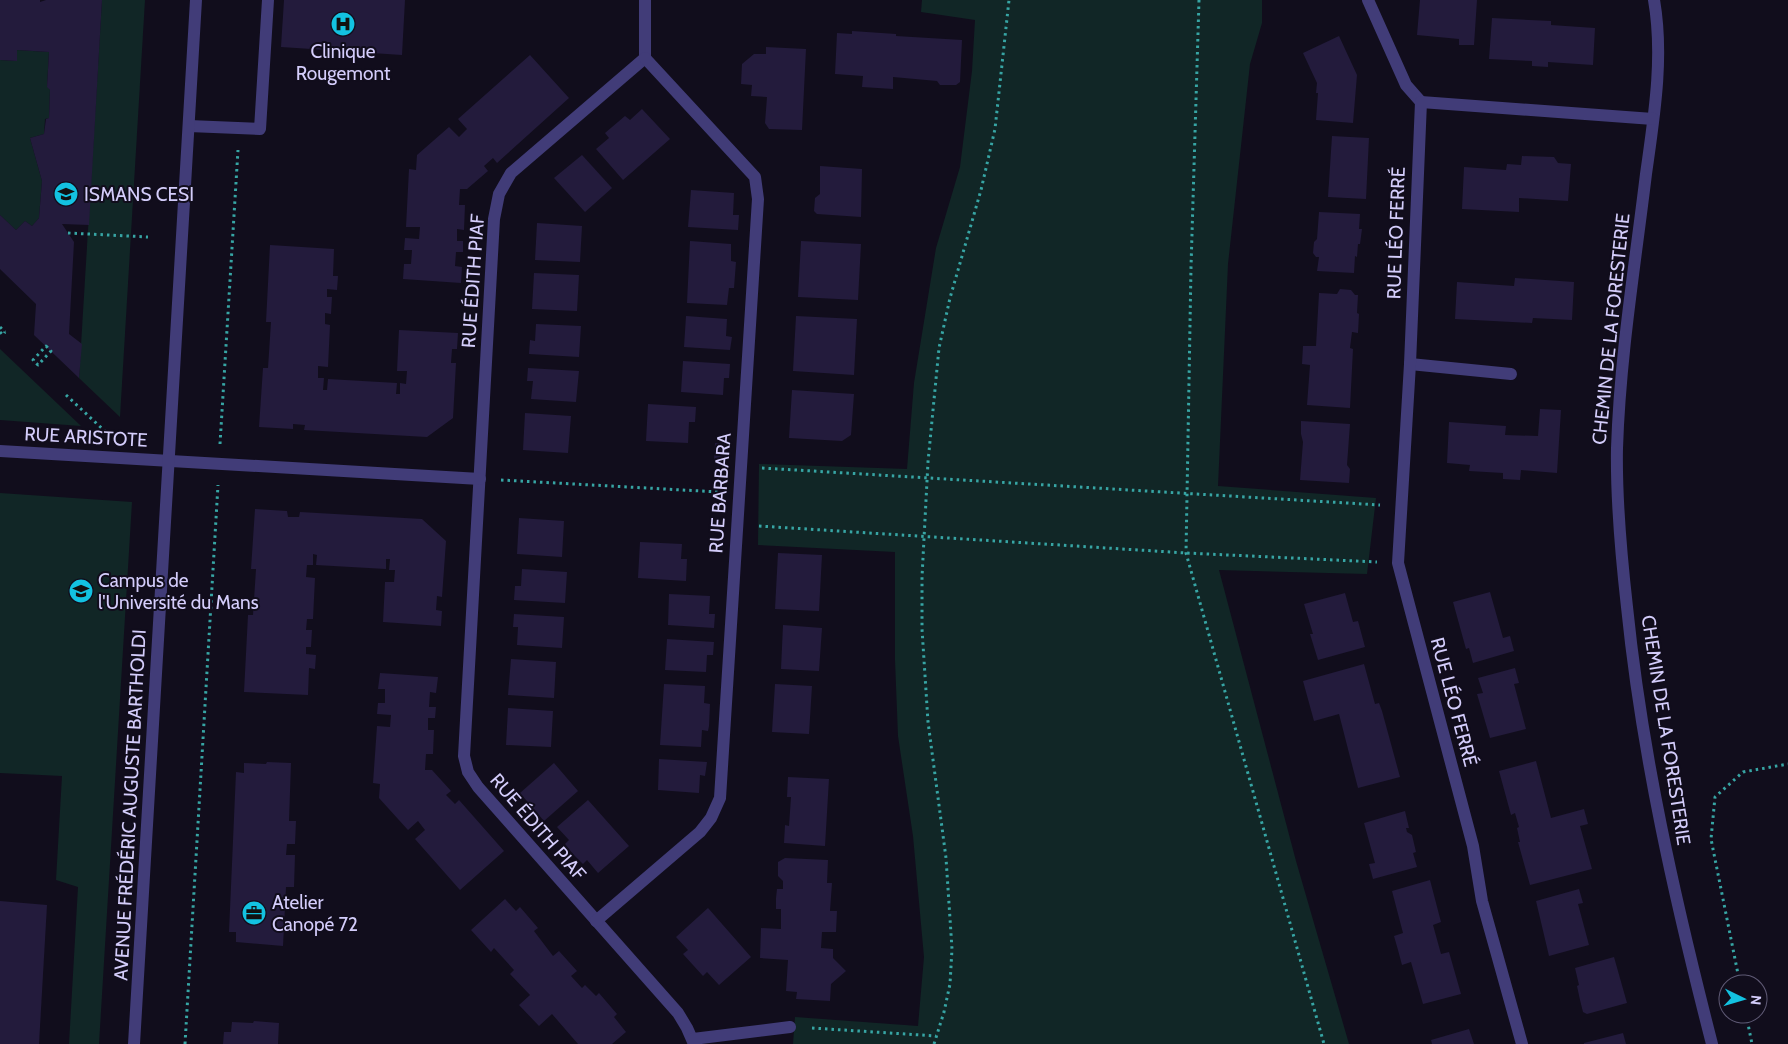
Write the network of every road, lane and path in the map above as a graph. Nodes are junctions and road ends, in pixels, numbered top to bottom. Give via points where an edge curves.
1 (196, 0) edge
2 (268, 0) edge
3 (645, 0) edge
4 (1009, 0) edge
5 (1199, 0) edge
6 (1368, 0) edge
7 (1654, 0) edge
8 (645, 58) junction
9 (1421, 102) junction
10 (1653, 118) junction
11 (189, 126) junction
12 (240, 129) junction
13 (68, 233) dead end
14 (148, 237) dead end
15 (0, 327) edge
16 (0, 332) edge
17 (1410, 364) junction
18 (38, 365) joint
19 (1511, 374) dead end
20 (66, 395) dead end
21 (0, 451) edge
22 (134, 459) junction
23 (169, 461) junction
24 (219, 464) junction
25 (741, 467) junction
26 (928, 477) junction
27 (480, 479) junction
28 (739, 493) junction
29 (1186, 493) junction
30 (1401, 506) junction
31 (737, 525) junction
32 (924, 537) junction
33 (1186, 553) junction
34 (1398, 564) junction
35 (1788, 764) edge
36 (596, 921) junction
37 (1738, 974) edge
38 (1748, 1024) edge
39 (790, 1027) joint
40 (936, 1036) junction
41 (693, 1041) edge
42 (134, 1044) edge
43 (185, 1044) edge
44 (934, 1044) edge
45 (1324, 1044) edge
46 (1522, 1044) edge
47 (1712, 1044) edge
48 (1752, 1044) edge

1 - 11 street, AVENUE FRÉDÉRIC AUGUSTE BARTHOLDI
2 - 12 street via 260,129
3 - 8 street
4 - 26 path via 992,147 958,264 939,348
5 - 29 path
6 - 9 street via 1406,85
7 - 10 street, CHEMIN DE LA FORESTERIE via 1659,51
8 - 25 street, RUE BARBARA via 755,177 758,199
8 - 27 street, RUE ÉDITH PIAF via 511,173 499,194 494,219
9 - 10 street
9 - 17 street, RUE LÉO FERRÉ
10 - 47 street, CHEMIN DE LA FORESTERIE via 1621,374 1617,451 1619,533 1634,675 1649,763 1682,926
11 - 12 street
11 - 23 street, AVENUE FRÉDÉRIC AUGUSTE BARTHOLDI
12 - 24 path
13 - 14 path
15 - 16 path via 6,332 3,335
17 - 19 street
17 - 30 street, RUE LÉO FERRÉ
18 - 18 path via 51,351 46,346 33,360
20 - 22 path
21 - 22 street, RUE ARISTOTE
22 - 23 street, RUE ARISTOTE
23 - 24 street
23 - 42 street, AVENUE FRÉDÉRIC AUGUSTE BARTHOLDI
24 - 27 street
24 - 43 path
25 - 26 path
25 - 28 street, RUE BARBARA
26 - 29 path
26 - 32 path
27 - 28 path
27 - 36 street, RUE ÉDITH PIAF via 465,724 464,756 468,772 478,788
28 - 31 street, RUE BARBARA
29 - 30 path
29 - 33 path
30 - 34 street, RUE LÉO FERRÉ
31 - 32 path
31 - 36 street, RUE BARBARA via 720,798 700,832
32 - 33 path
32 - 40 path via 922,577 928,722 946,858 952,949 950,984
33 - 34 path
33 - 45 path
34 - 46 street, RUE LÉO FERRÉ via 1473,846 1482,901
35 - 37 path via 1743,772 1715,797 1711,840
36 - 41 street, RUE ÉDITH PIAF via 678,1013
38 - 48 path
39 - 40 path
39 - 41 street, RUE ÉDITH PIAF
40 - 44 path

